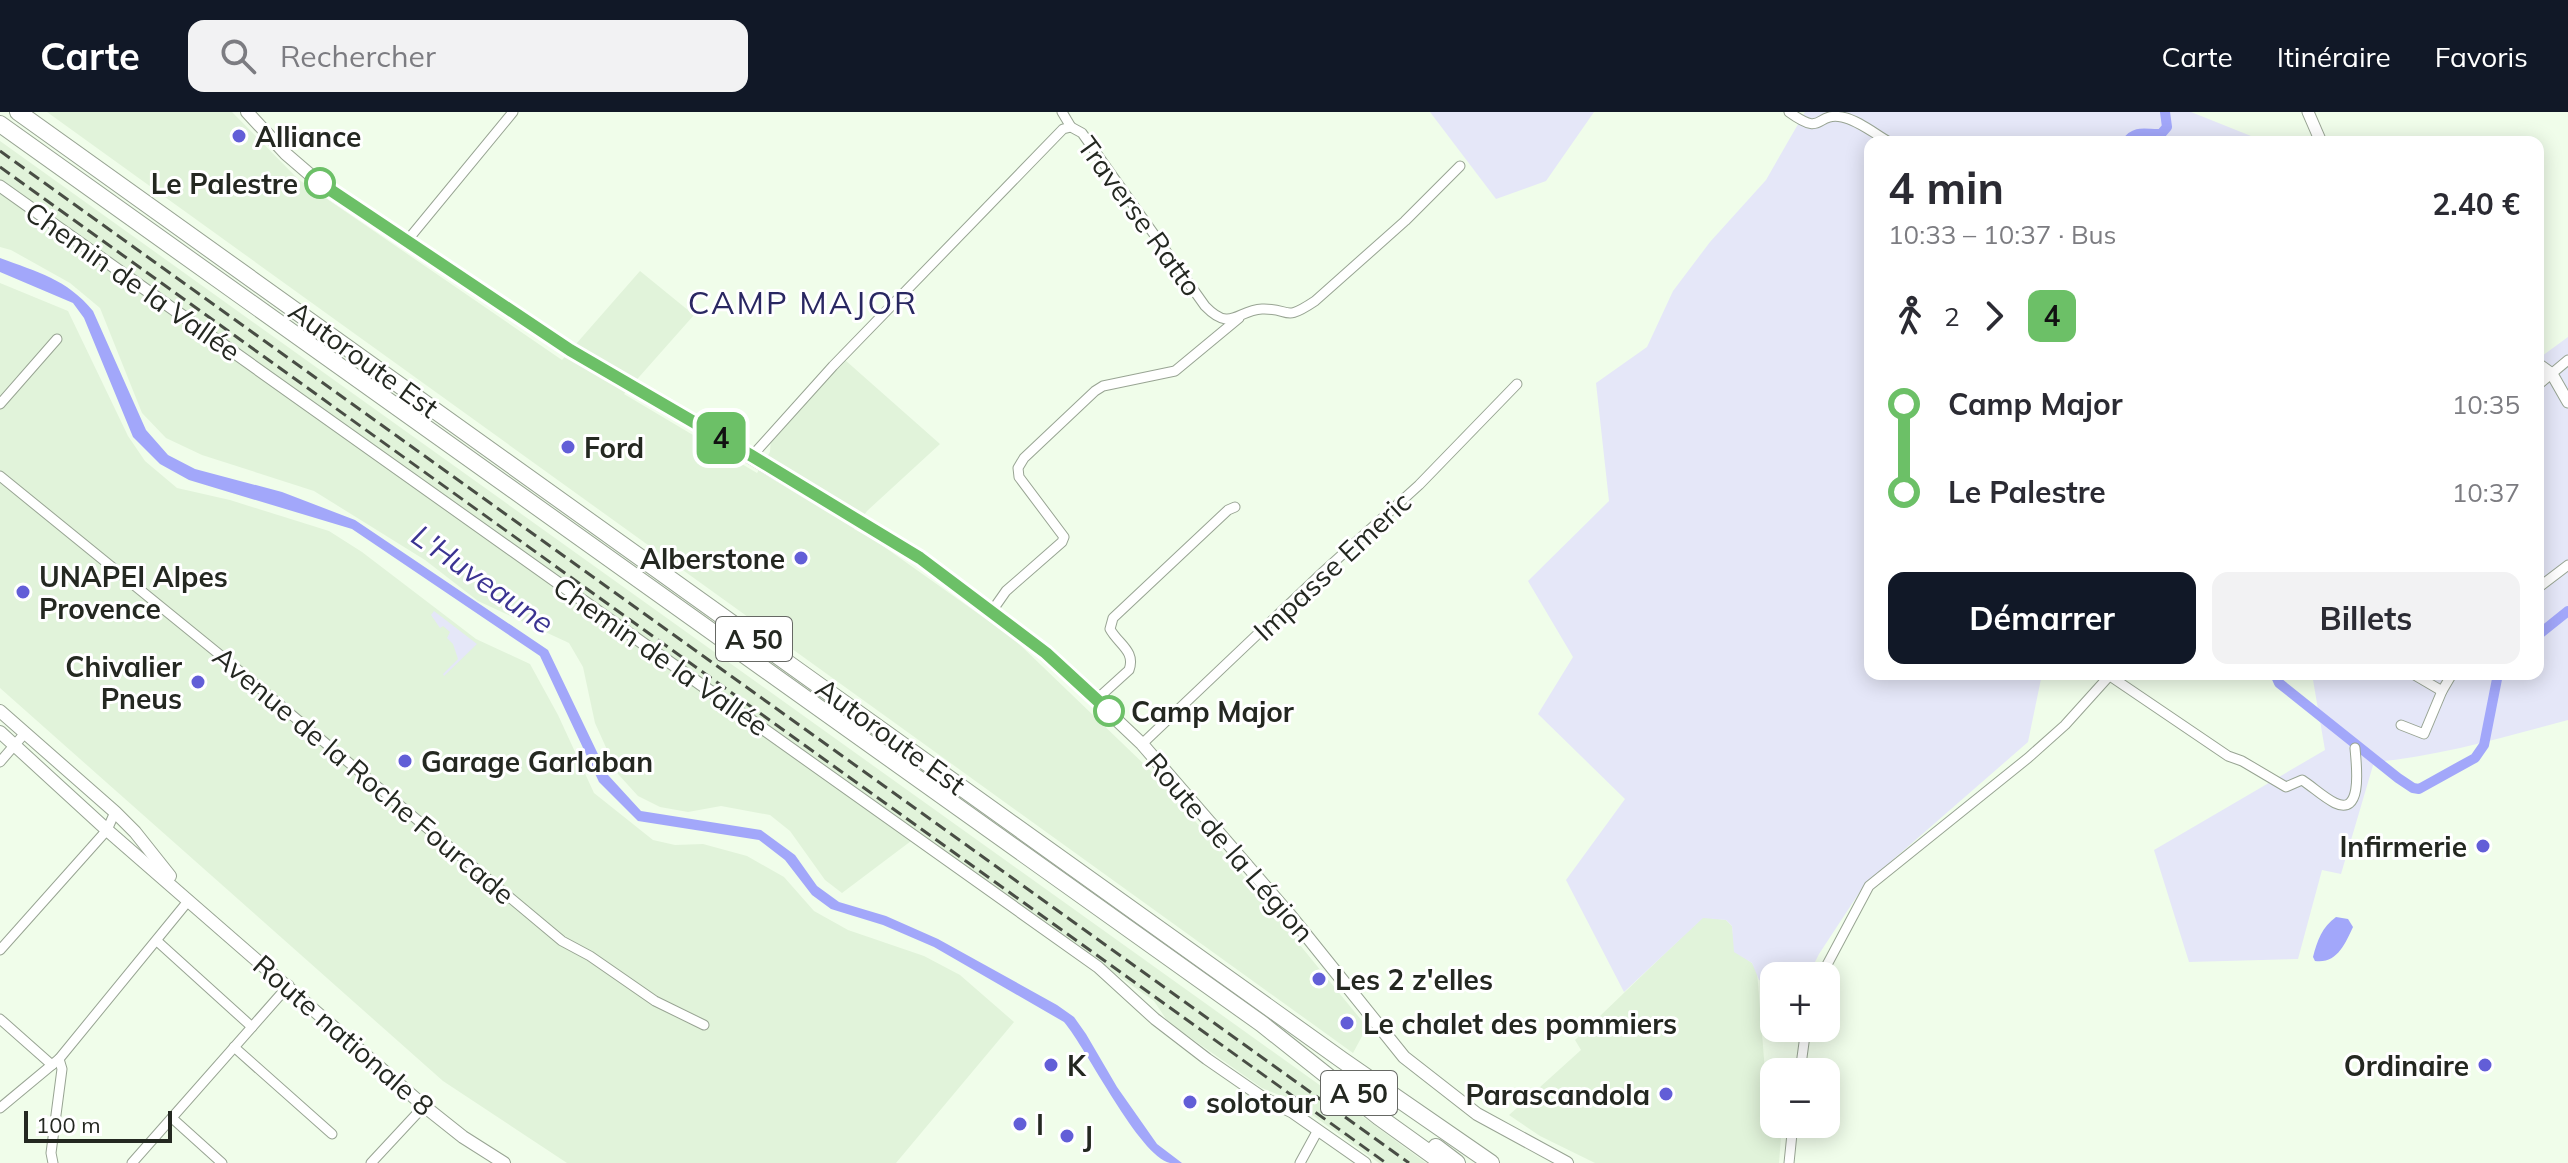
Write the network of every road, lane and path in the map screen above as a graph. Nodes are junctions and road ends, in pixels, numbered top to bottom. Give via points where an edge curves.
1 (18, 112) edge
2 (247, 112) edge
3 (513, 112) edge
4 (1062, 112) edge
5 (1789, 112) edge
6 (2308, 112) edge
7 (1843, 114) edge
8 (0, 124) edge
9 (1071, 127) junction
10 (1879, 136) edge
11 (2318, 136) edge
12 (1460, 166) dead end
13 (0, 186) edge
14 (406, 242) junction
15 (1239, 318) junction
16 (57, 339) dead end
17 (2568, 360) edge
18 (2544, 368) edge
19 (2552, 374) junction
20 (2544, 380) edge
21 (1517, 384) dead end
22 (2568, 402) edge
23 (0, 404) edge
24 (752, 456) junction
25 (0, 476) edge
26 (1235, 507) dead end
27 (2568, 565) edge
28 (2544, 583) edge
29 (992, 611) junction
30 (2106, 680) edge
31 (2117, 680) edge
32 (2423, 680) edge
33 (2448, 680) edge
34 (2442, 691) junction
35 (1097, 699) junction
36 (0, 711) edge
37 (2401, 725) dead end
38 (0, 732) edge
39 (25, 733) junction
40 (1142, 744) junction
41 (15, 745) junction
42 (2355, 748) dead end
43 (0, 762) edge
44 (115, 812) junction
45 (107, 830) junction
46 (189, 900) junction
47 (157, 941) junction
48 (0, 950) edge
49 (1828, 962) edge
50 (289, 985) junction
51 (0, 1019) edge
52 (1262, 1024) junction
53 (704, 1025) dead end
54 (252, 1027) junction
55 (234, 1047) junction
56 (55, 1062) junction
57 (424, 1106) junction
58 (0, 1108) edge
59 (172, 1118) junction
60 (1318, 1130) junction
61 (332, 1134) dead end
62 (1792, 1138) edge
63 (53, 1163) edge
64 (132, 1163) edge
65 (222, 1163) edge
66 (371, 1163) edge
67 (504, 1163) edge
68 (1300, 1163) edge
69 (1365, 1163) edge
70 (1443, 1163) edge
71 (1457, 1163) edge
72 (1491, 1163) edge
73 (1567, 1163) edge
74 (1789, 1163) edge

1 - 72 highway, Autoroute Est / A 50
2 - 14 main road, Route de la Légion via 329,191
3 - 14 street
4 - 9 street
5 - 7 street via 1806,124
6 - 11 street
7 - 10 street
8 - 52 highway, Autoroute Est / A 50
9 - 15 street, Traverse Ratto via 1082,133 1205,306 1220,318
9 - 24 street, Traverse Ratto via 1063,129 833,366
12 - 15 street via 1315,301 1293,314 1258,309
13 - 60 street, Chemin de la Vallée via 1098,967 1207,1059
14 - 24 main road, Route de la Légion via 570,350
15 - 29 street via 1175,371 1095,391 1024,458 1019,477 1064,537
16 - 23 street
17 - 19 street
18 - 19 street
19 - 20 street
19 - 22 street
21 - 40 street, Impasse Emeric via 1419,485
24 - 29 main road, Route de la Légion via 920,558
25 - 53 street, Avenue de la Roche Fourcade via 562,941 655,1001
26 - 35 street via 1113,618 1110,629 1130,653 1131,664
27 - 28 street
29 - 35 main road, Route de la Légion
30 - 49 street via 2028,758 1869,886
31 - 42 street via 2228,756 2286,787 2302,780 2338,805 2353,799 2358,782
32 - 34 street
33 - 34 street
34 - 37 street via 2424,734
35 - 40 main road, Route de la Légion
36 - 39 main road
38 - 41 main road
39 - 41 street
39 - 44 main road
40 - 73 main road, Route de la Légion via 1404,1057 1477,1114
41 - 43 street
41 - 45 main road
44 - 45 street
44 - 46 main road
45 - 46 main road
45 - 48 street
46 - 47 street
46 - 50 main road, Route nationale 8
47 - 54 street
47 - 56 street
50 - 54 street
50 - 57 main road, Route nationale 8
51 - 56 street
52 - 70 highway, Autoroute Est
52 - 71 highway, A 50
54 - 55 street
55 - 59 street
55 - 61 street
56 - 58 street
56 - 63 street via 62,1069
57 - 66 street
57 - 67 main road, Route nationale 8
59 - 64 street
59 - 65 street
60 - 68 street
60 - 69 street, Chemin de la Vallée
62 - 74 street

